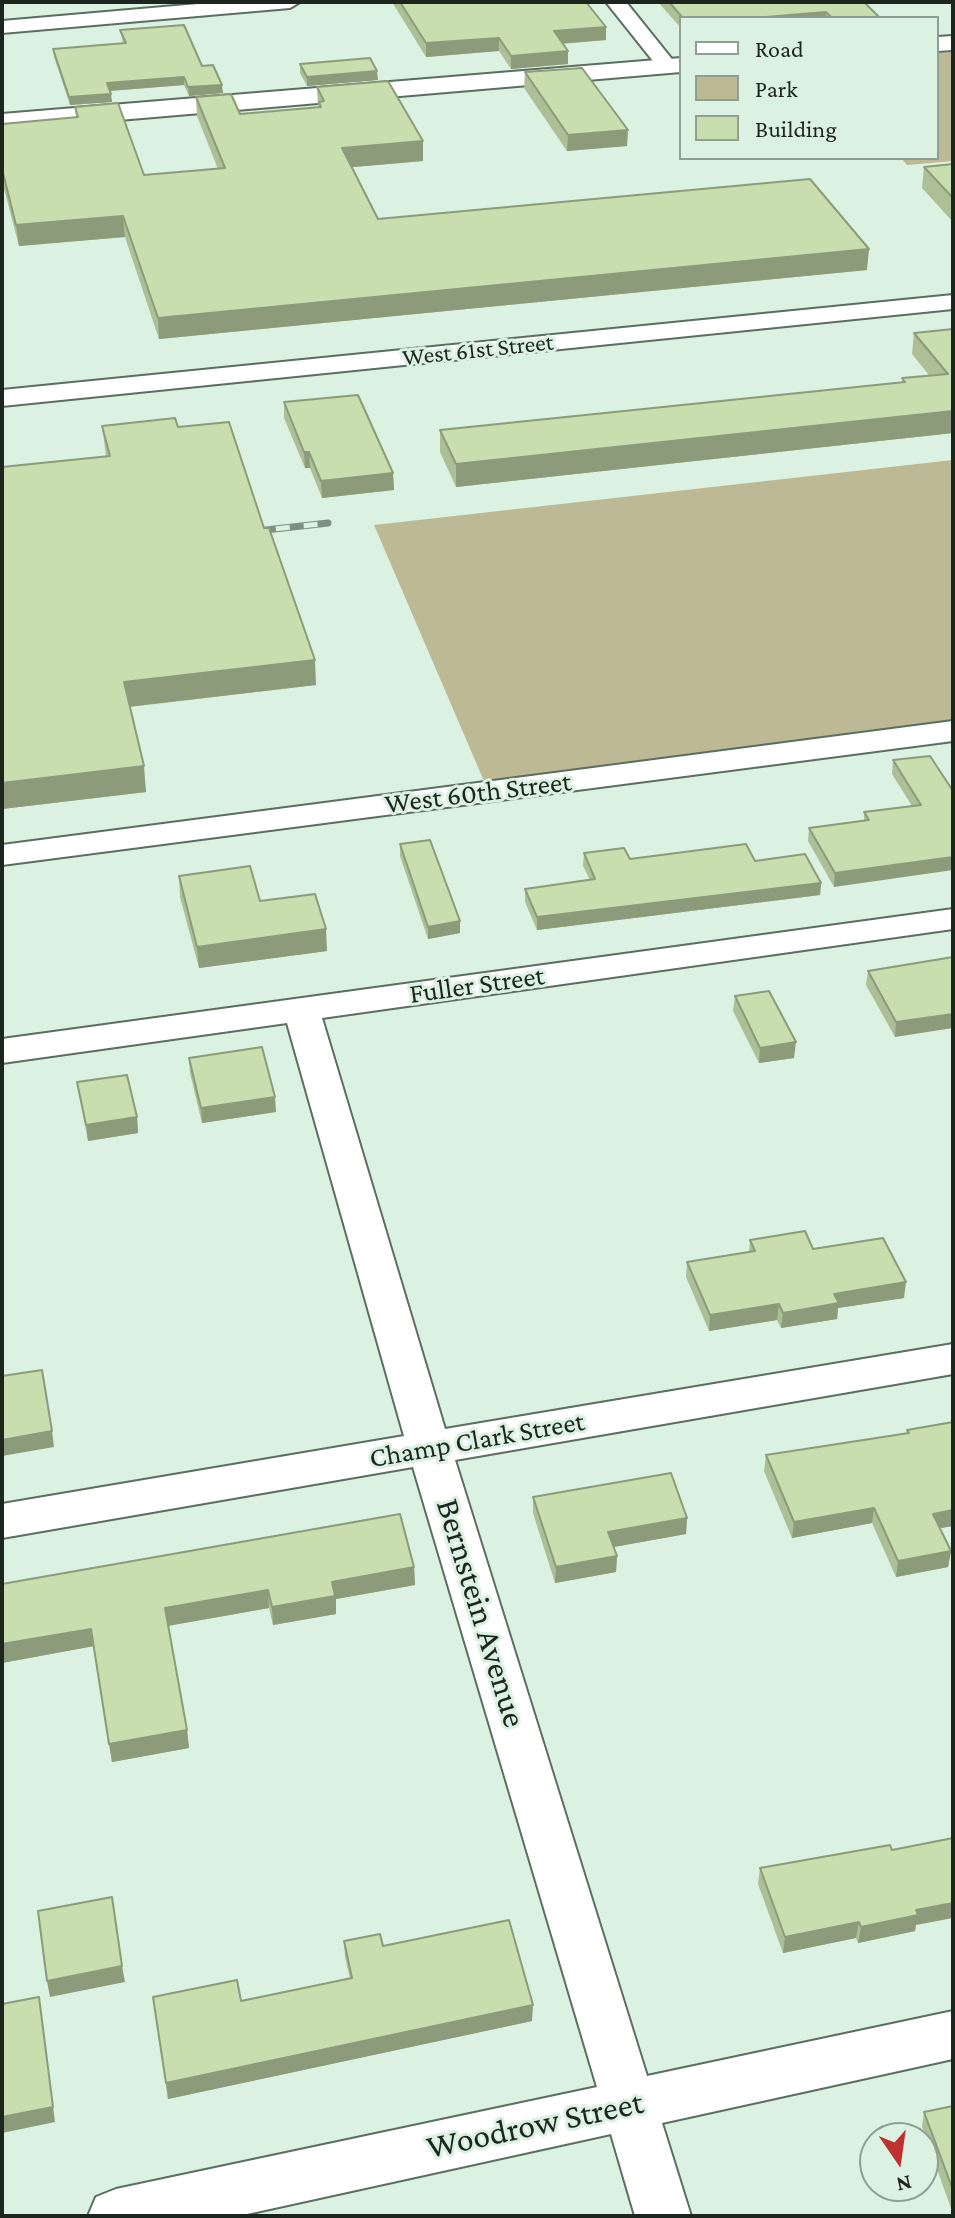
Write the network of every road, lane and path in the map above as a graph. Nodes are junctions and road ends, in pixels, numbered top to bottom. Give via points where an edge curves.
1 (290, 2) edge
2 (616, 2) edge
3 (2, 27) edge
4 (675, 66) edge
5 (2, 122) edge
6 (953, 302) edge
7 (2, 398) edge
8 (953, 731) edge
9 (2, 855) edge
10 (953, 919) edge
11 (301, 1009) junction
12 (2, 1051) edge
13 (953, 1359) edge
14 (431, 1448) junction
15 (2, 1521) edge
16 (953, 2035) edge
17 (630, 2105) junction
18 (116, 2216) edge
19 (663, 2216) edge

1 - 3 street
2 - 4 street
4 - 5 street
6 - 7 street, West 61st Street
8 - 9 street, West 60th Street
10 - 11 street, Fuller Street
11 - 12 street, Fuller Street
11 - 14 street, Bernstein Avenue
13 - 14 street, Champ Clark Street
14 - 15 street, Champ Clark Street
14 - 17 street, Bernstein Avenue
16 - 17 street, Woodrow Street
17 - 18 street, Woodrow Street
17 - 19 street, Bernstein Avenue

